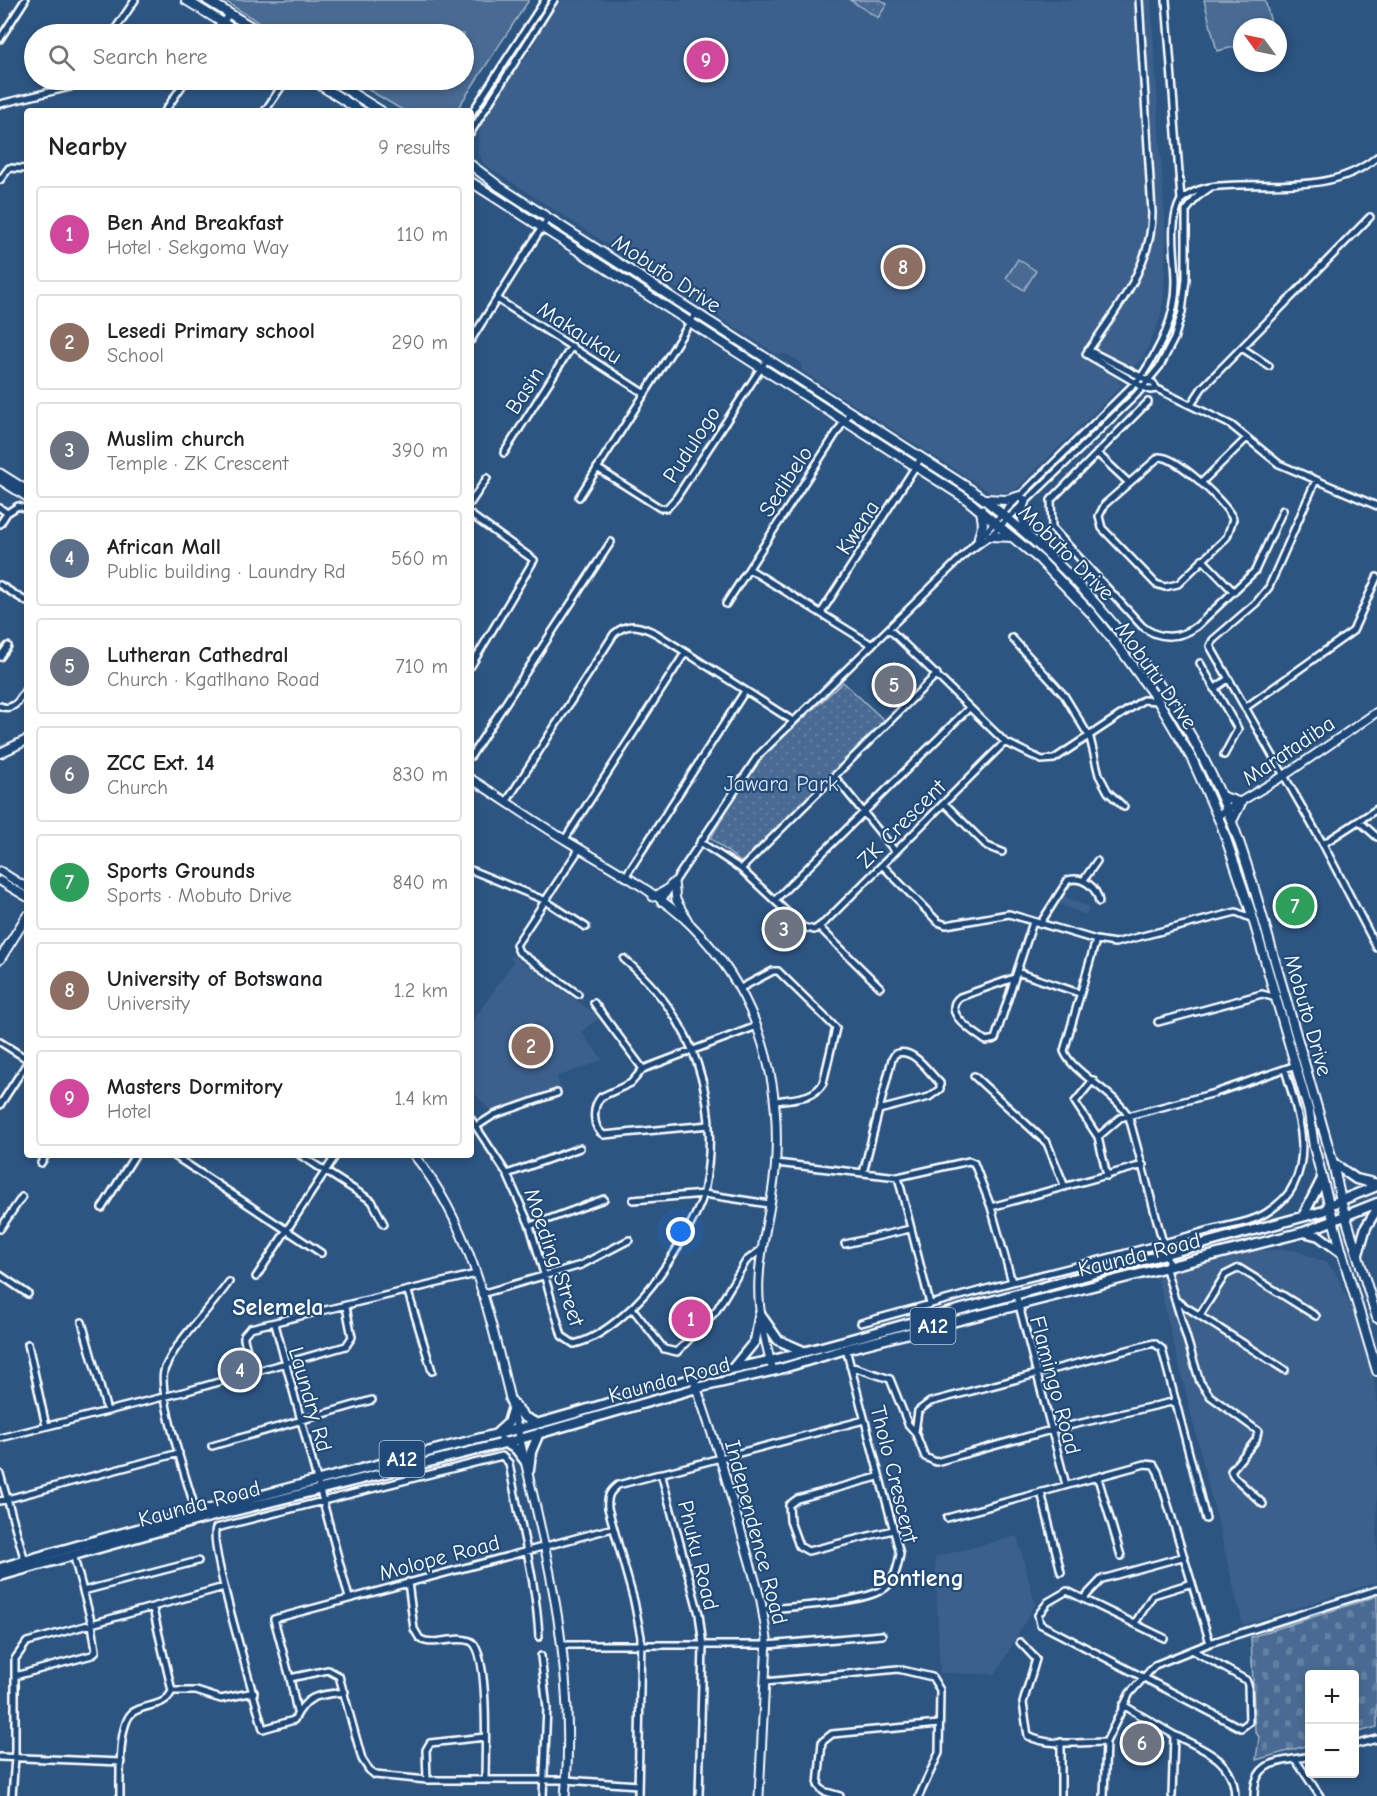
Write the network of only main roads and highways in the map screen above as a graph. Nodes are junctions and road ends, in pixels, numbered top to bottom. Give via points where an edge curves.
1 (186, 0) edge
2 (207, 0) edge
3 (225, 24) edge
4 (246, 24) edge
5 (328, 90) edge
6 (348, 90) edge
7 (356, 108) edge
8 (376, 108) edge
9 (474, 167) edge
10 (474, 184) edge
11 (780, 367) junction
12 (775, 375) junction
13 (984, 499) junction
14 (981, 510) junction
15 (1028, 535) junction
16 (990, 536) road end
17 (979, 537) road end
18 (1018, 540) junction
19 (24, 741) edge
20 (0, 753) edge
21 (1221, 796) junction
22 (1232, 823) junction
23 (24, 921) edge
24 (0, 959) edge
25 (1333, 1163) junction
26 (1322, 1179) junction
27 (1377, 1185) edge
28 (1341, 1201) junction
29 (1377, 1203) edge
30 (1329, 1205) junction
31 (1377, 1209) edge
32 (1346, 1214) junction
33 (1303, 1216) junction
34 (1334, 1220) junction
35 (1304, 1232) junction
36 (1342, 1253) junction
37 (1358, 1254) junction
38 (1377, 1318) edge
39 (803, 1351) junction
40 (733, 1368) junction
41 (1377, 1371) edge
42 (696, 1384) junction
43 (510, 1400) road end
44 (512, 1410) road end
45 (536, 1423) junction
46 (539, 1433) junction
47 (499, 1437) junction
48 (318, 1486) junction
49 (73, 1551) junction
50 (26, 1564) junction
51 (0, 1568) edge
52 (0, 1576) edge

1 - 3 main road
2 - 4 main road
5 - 7 main road
6 - 8 main road
9 - 11 main road, Mobuto Drive
10 - 12 main road, Mobutu Drive
11 - 12 main road
11 - 13 main road, Mobuto Drive
12 - 14 main road, Mobutu Drive
13 - 15 main road, Mobuto Drive
13 - 15 main road via 1023,498 1022,517
14 - 17 main road via 983,524
14 - 18 main road, Mobutu Drive
15 - 21 main road, Mobuto Drive via 1096,604 1131,647 1200,753
16 - 18 main road via 1006,535
18 - 26 main road, Mobutu Drive via 1091,613 1158,701 1192,759 1218,815 1247,899 1296,1065
19 - 20 main road
21 - 22 main road, Mobuto Drive
21 - 22 main road via 1240,803
22 - 25 main road, Mobuto Drive
23 - 24 main road
25 - 27 main road via 1352,1177
25 - 28 main road, Mobuto Drive
26 - 30 main road, Mobutu Drive
26 - 33 main road
27 - 28 main road, A12
28 - 30 main road, A12
28 - 32 main road
29 - 32 main road, A12
30 - 33 main road, Kaunda Road / A12 via 1324,1211
30 - 34 main road, Mobutu Drive
31 - 37 main road via 1366,1227
32 - 34 main road, Kaunda Road / A12
32 - 37 main road
33 - 39 main road, Kaunda Road / A12
34 - 35 main road, Kaunda Road / A12
34 - 36 main road, Mobutu Drive
35 - 36 main road via 1316,1235
35 - 42 main road, Kaunda Road / A12 via 773,1371
36 - 41 main road, Mobutu Drive
37 - 38 main road
39 - 40 main road, Kaunda Road / A12
39 - 40 main road via 778,1340 760,1314 755,1341
40 - 42 main road, Kaunda Road / A12
42 - 45 main road, Kaunda Road / A12
42 - 46 main road, Kaunda Road / A12
43 - 45 main road via 524,1417
44 - 47 main road
45 - 47 main road, Kaunda Road / A12
46 - 47 main road, Kaunda Road / A12 via 520,1439
46 - 47 main road via 527,1466 516,1449
47 - 48 main road, Kaunda Road / A12
48 - 49 main road, Kaunda Road / A12
48 - 49 main road, Kaunda Road / A12 via 196,1512
49 - 50 main road, Kaunda Road / A12
50 - 51 main road, Kaunda Road / A12
50 - 52 main road, Kaunda Road / A12

